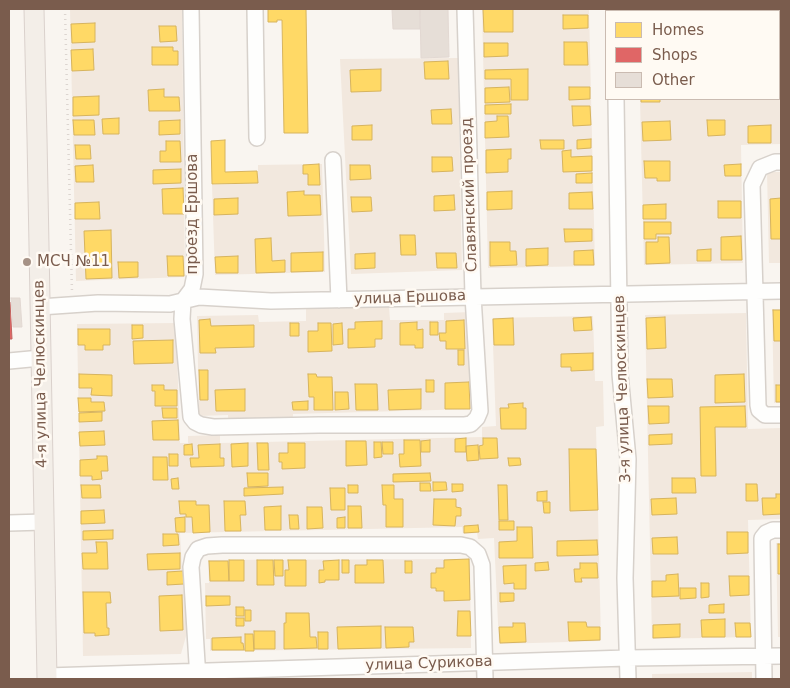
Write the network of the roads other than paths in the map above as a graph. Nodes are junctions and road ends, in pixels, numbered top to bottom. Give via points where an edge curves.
1 (34, 9) edge
2 (190, 9) edge
3 (255, 9) edge
4 (465, 9) edge
5 (616, 100) edge
6 (257, 138) dead end
7 (333, 160) dead end
8 (781, 162) edge
9 (755, 291) junction
10 (781, 291) edge
11 (620, 295) junction
12 (473, 296) junction
13 (339, 300) junction
14 (183, 301) junction
15 (40, 307) junction
16 (41, 358) junction
17 (9, 361) edge
18 (781, 416) edge
19 (191, 417) joint
20 (44, 522) junction
21 (9, 523) edge
22 (781, 530) edge
23 (781, 656) edge
24 (763, 657) junction
25 (627, 658) junction
26 (485, 662) junction
27 (198, 675) edge
28 (47, 678) edge
29 (485, 679) edge
30 (628, 679) edge
31 (764, 679) edge

1 - 15 main road, 4-я улица Челюскинцев
2 - 14 street, проезд Ершова via 195,274 192,289
3 - 6 street
4 - 12 street, Славянский проезд
5 - 11 street, 3-я улица Челюскинцев
7 - 13 street
8 - 9 street via 760,168 752,185
9 - 10 street, улица Ершова
9 - 11 street, улица Ершова
9 - 18 street via 759,410 765,415
11 - 12 street, улица Ершова
11 - 25 street, 3-я улица Челюскинцев via 620,374 628,459
12 - 13 street, улица Ершова
12 - 19 street, Славянский проезд via 480,411 471,424 213,427 201,425
13 - 14 street, улица Ершова via 199,297
14 - 15 street, улица Ершова
14 - 19 street, проезд Ершова
15 - 16 main road, 4-я улица Челюскинцев
16 - 17 street
16 - 20 main road, 4-я улица Челюскинцев
20 - 21 street
20 - 28 main road, 4-я улица Челюскинцев
22 - 24 street via 769,531 762,538
23 - 24 street, улица Сурикова
24 - 25 street, улица Сурикова
24 - 31 street
25 - 26 street, улица Сурикова
25 - 30 street, 3-я улица Челюскинцев
26 - 27 street, улица Сурикова
26 - 27 street via 482,565 478,554 470,547 222,544 198,549 191,567
26 - 29 street
27 - 28 street, улица Сурикова

